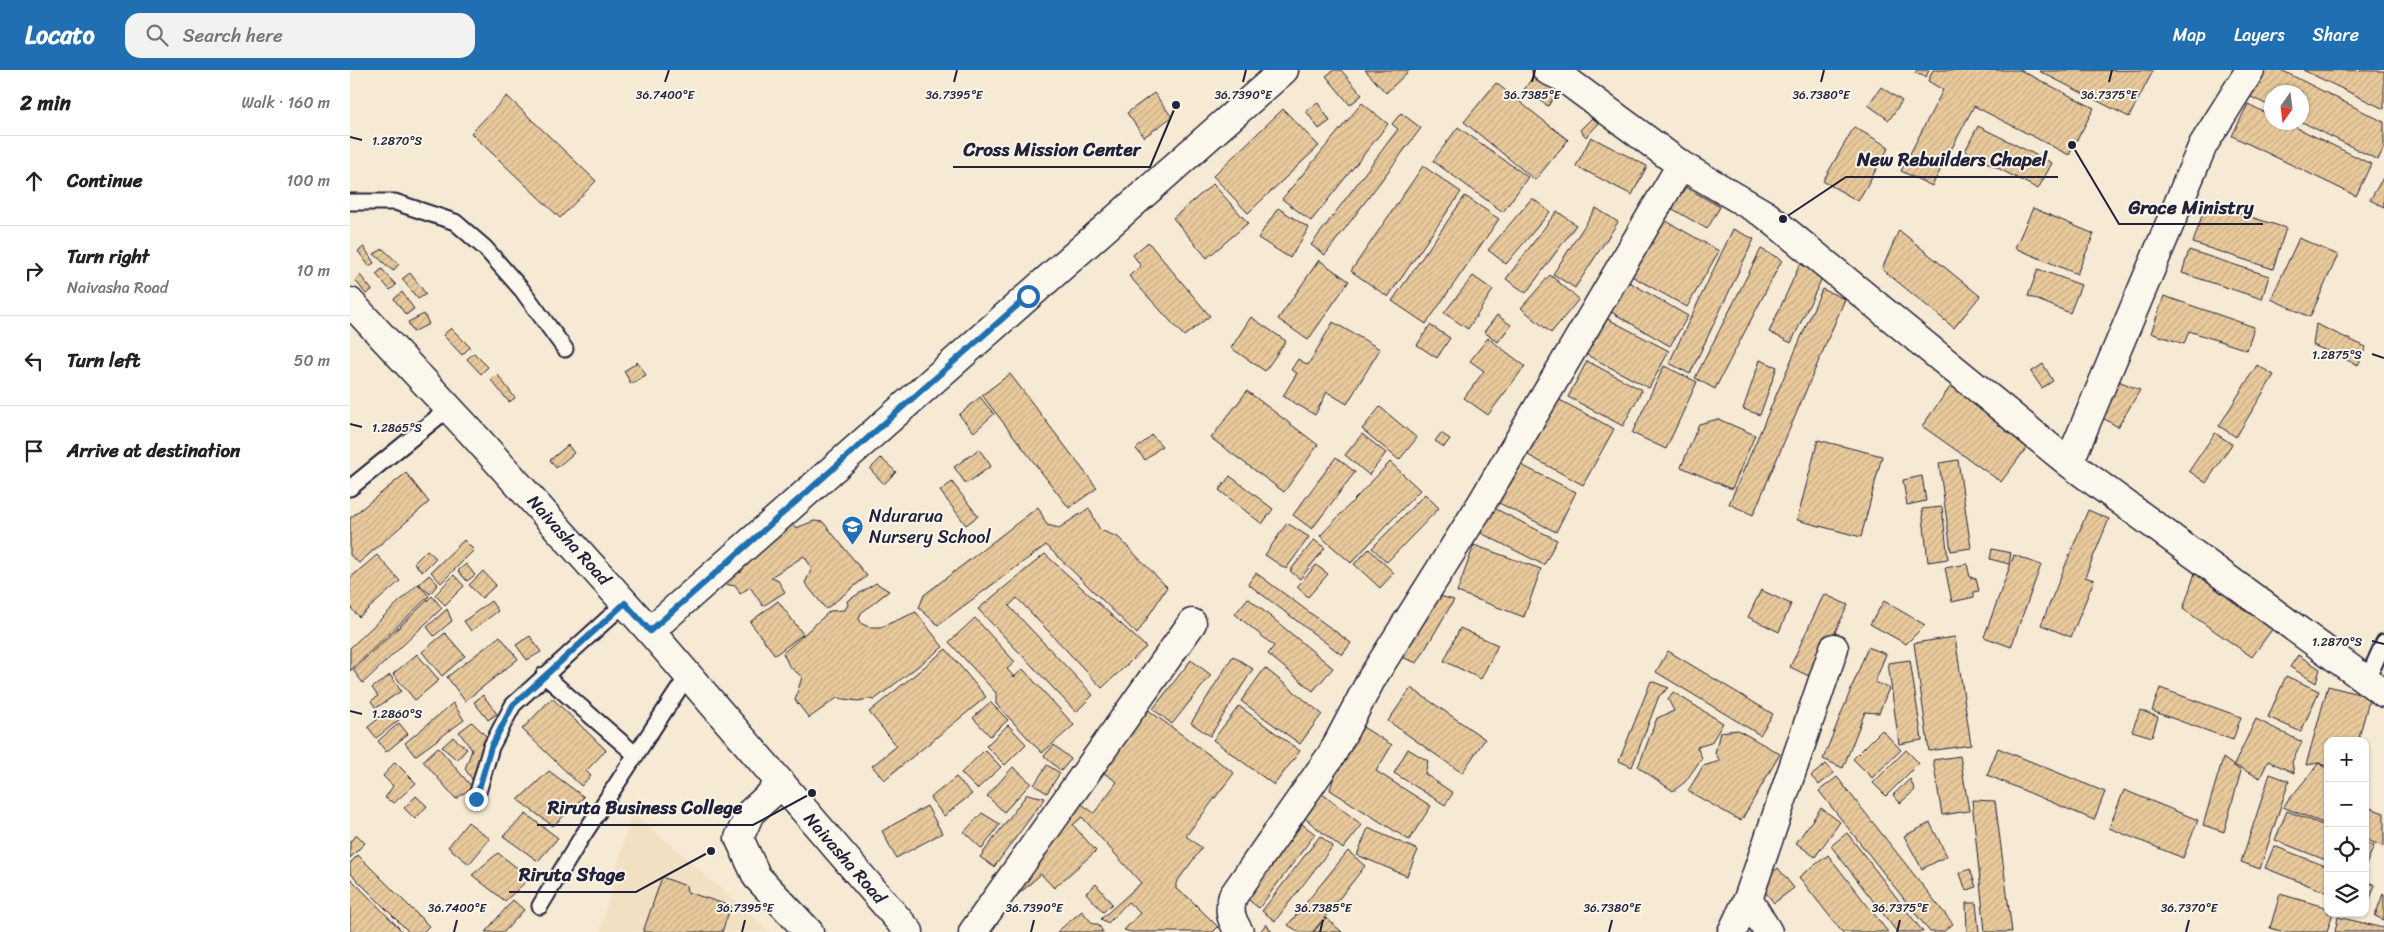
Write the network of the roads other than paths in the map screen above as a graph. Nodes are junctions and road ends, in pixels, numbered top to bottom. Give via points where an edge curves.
1 (1284, 70) edge
2 (1547, 70) edge
3 (2238, 77) edge
4 (1681, 165) junction
5 (350, 202) edge
6 (350, 302) edge
7 (565, 349) dead end
8 (449, 408) junction
9 (2069, 463) junction
10 (350, 488) edge
11 (625, 603) junction
12 (1192, 623) dead end
13 (650, 631) junction
14 (2384, 642) edge
15 (1834, 648) dead end
16 (544, 675) junction
17 (688, 675) junction
18 (2375, 686) edge
19 (636, 755) junction
20 (782, 784) junction
21 (476, 799) dead end
22 (1748, 899) junction
23 (540, 906) dead end
24 (809, 932) edge
25 (909, 932) edge
26 (973, 932) edge
27 (1239, 932) edge
28 (1732, 932) edge
29 (1768, 932) edge

1 - 13 street
2 - 4 street via 1562,77
3 - 9 street via 2203,146
4 - 9 street via 1766,215
4 - 27 street via 1485,498 1372,678 1332,754 1233,896 1231,919
5 - 7 lane via 395,202 454,222 485,248 522,290
6 - 8 street, Naivasha Road
8 - 10 lane
8 - 11 street, Naivasha Road
9 - 18 street
11 - 13 street, Naivasha Road
11 - 16 lane
12 - 26 street
13 - 17 street, Naivasha Road
14 - 18 lane
15 - 22 street
16 - 19 lane
16 - 21 lane via 513,705 491,747
17 - 19 lane
17 - 20 street, Naivasha Road
19 - 23 lane
20 - 24 street via 750,813 738,838 757,877
20 - 25 street, Naivasha Road
22 - 28 street
22 - 29 street

